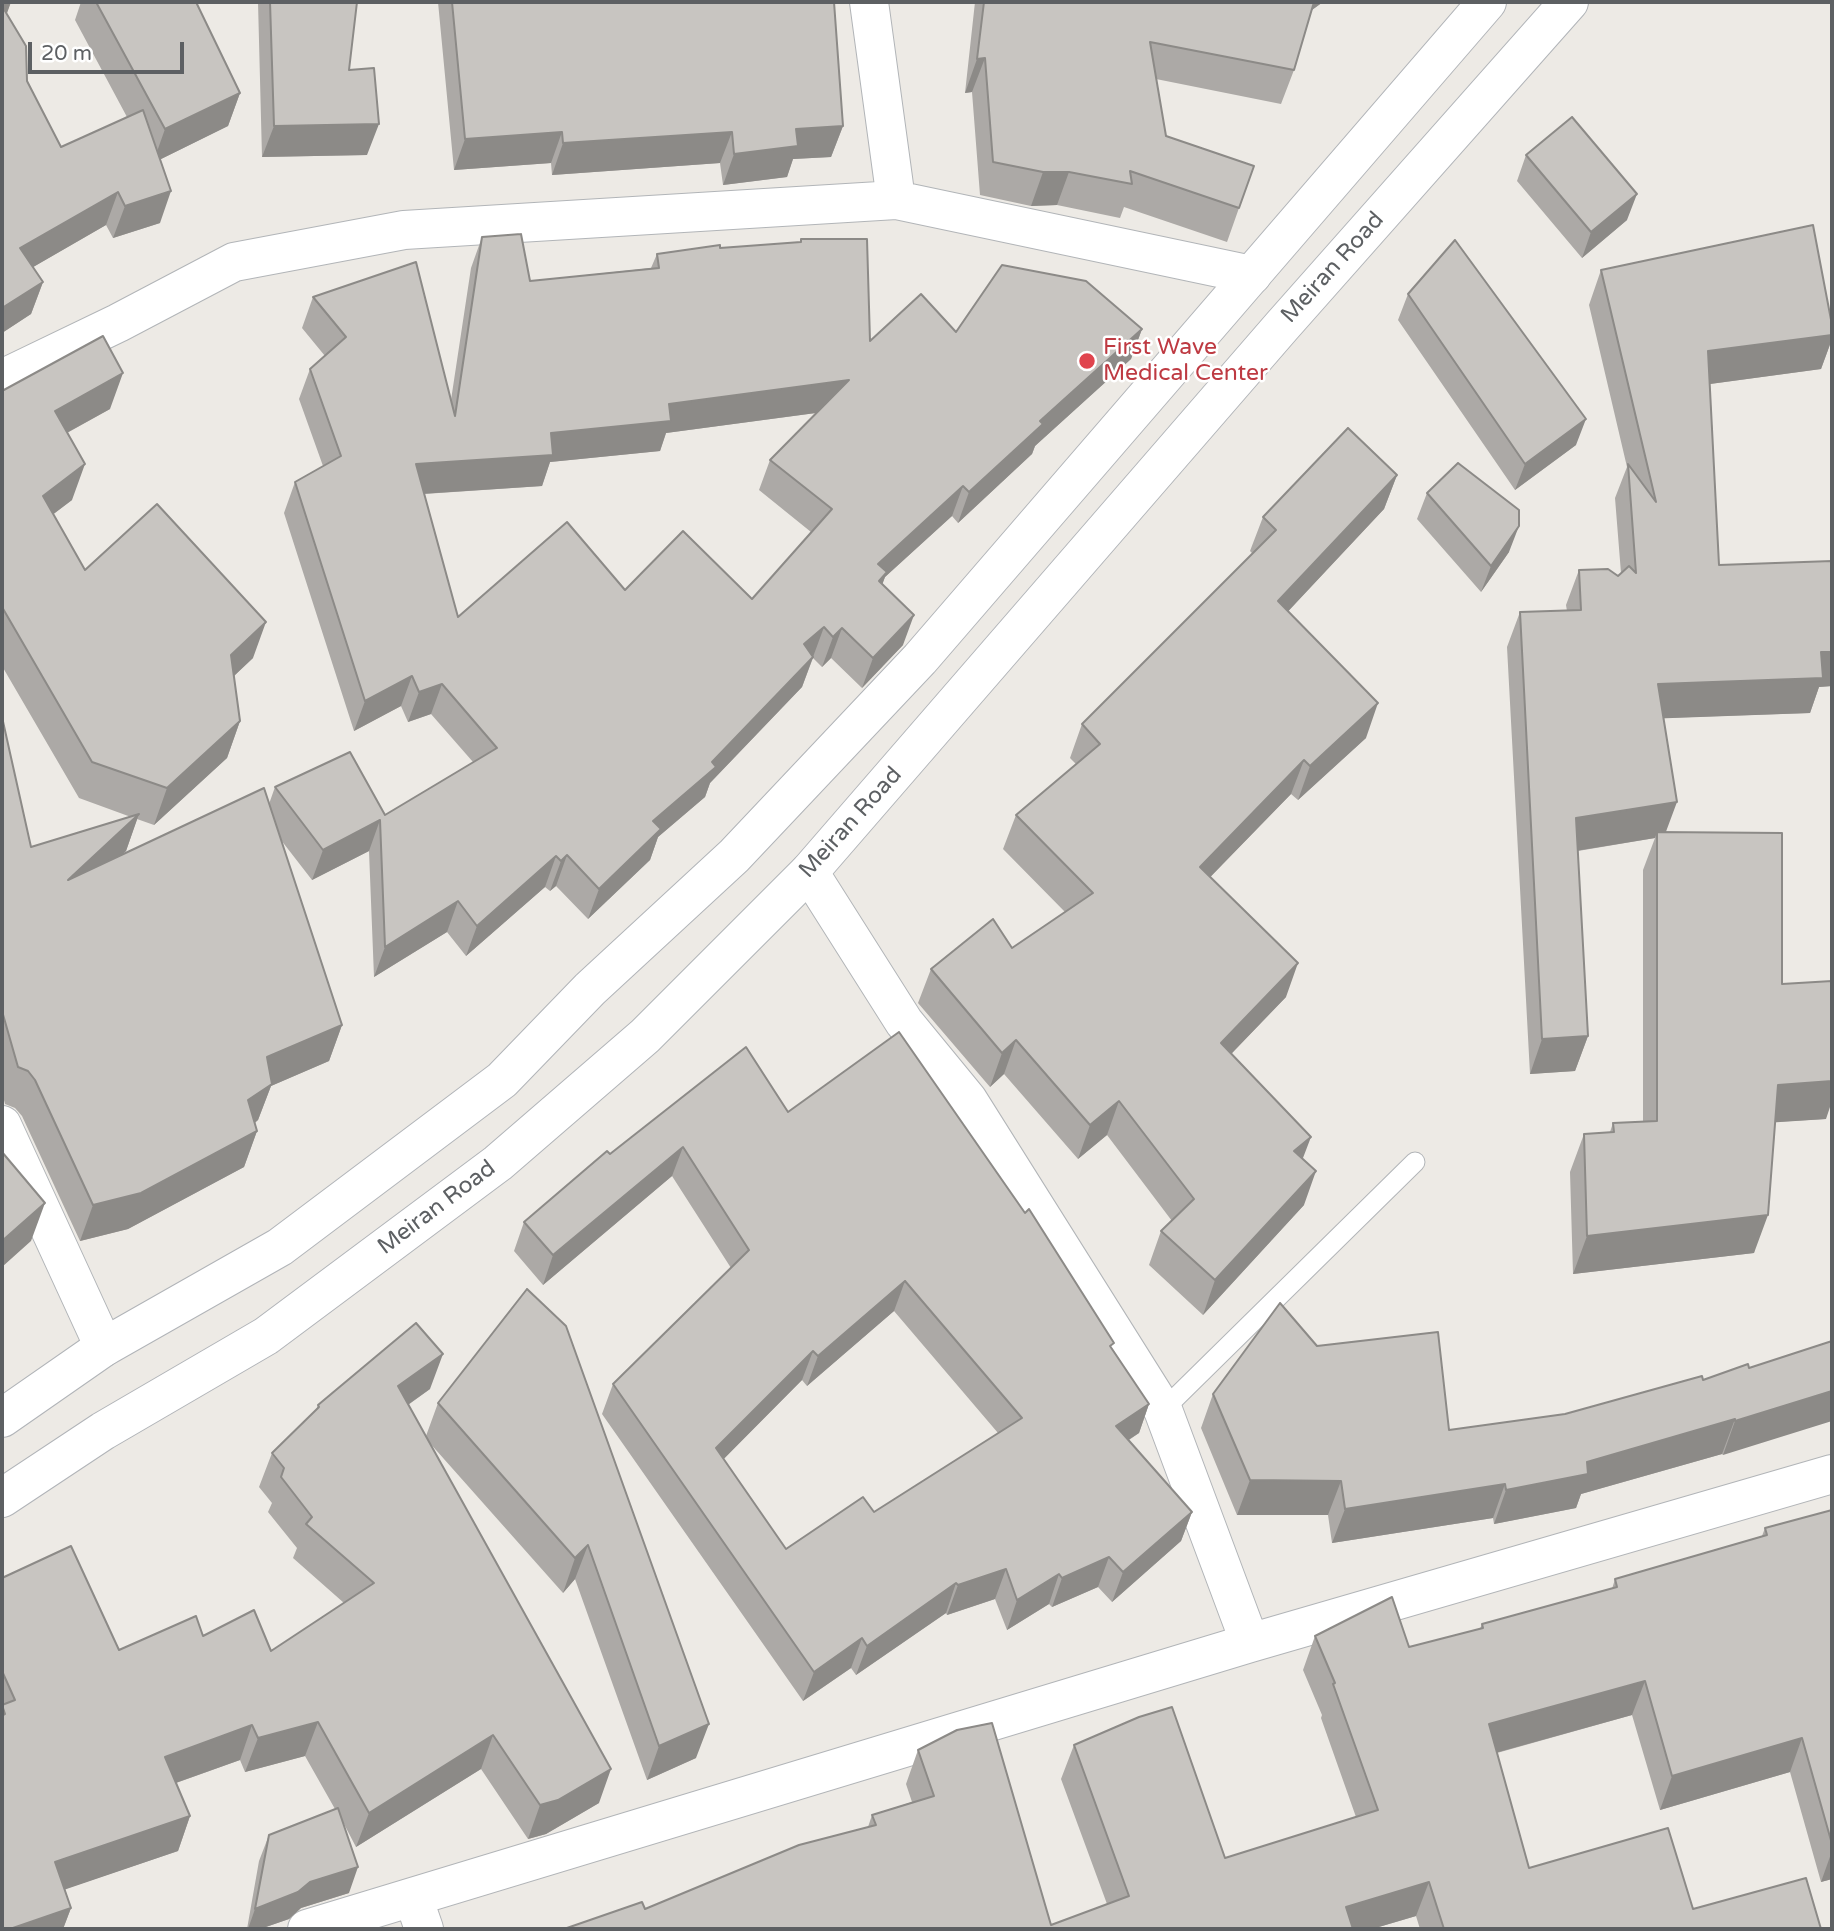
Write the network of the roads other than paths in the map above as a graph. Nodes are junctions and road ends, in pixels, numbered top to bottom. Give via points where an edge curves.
1 (869, 2) edge
2 (1487, 2) edge
3 (1569, 2) edge
4 (895, 200) junction
5 (1252, 275) junction
6 (2, 379) edge
7 (809, 872) junction
8 (2, 1125) edge
9 (1415, 1162) dead end
10 (104, 1347) junction
11 (1163, 1410) junction
12 (2, 1418) edge
13 (1832, 1474) edge
14 (2, 1498) edge
15 (1250, 1643) junction
16 (419, 1913) edge
17 (307, 1929) edge

1 - 4 street
2 - 5 street
3 - 7 street, Meiran Road
4 - 5 street
4 - 6 street via 404,230 234,262
5 - 10 street via 910,669 734,856 590,989 502,1080 280,1247
7 - 11 street via 904,1022 968,1100
7 - 14 street, Meiran Road via 645,1037 498,1163 266,1336 103,1431
8 - 10 street
9 - 11 lane
10 - 12 street
11 - 15 street
13 - 15 street
15 - 16 street
16 - 17 street

